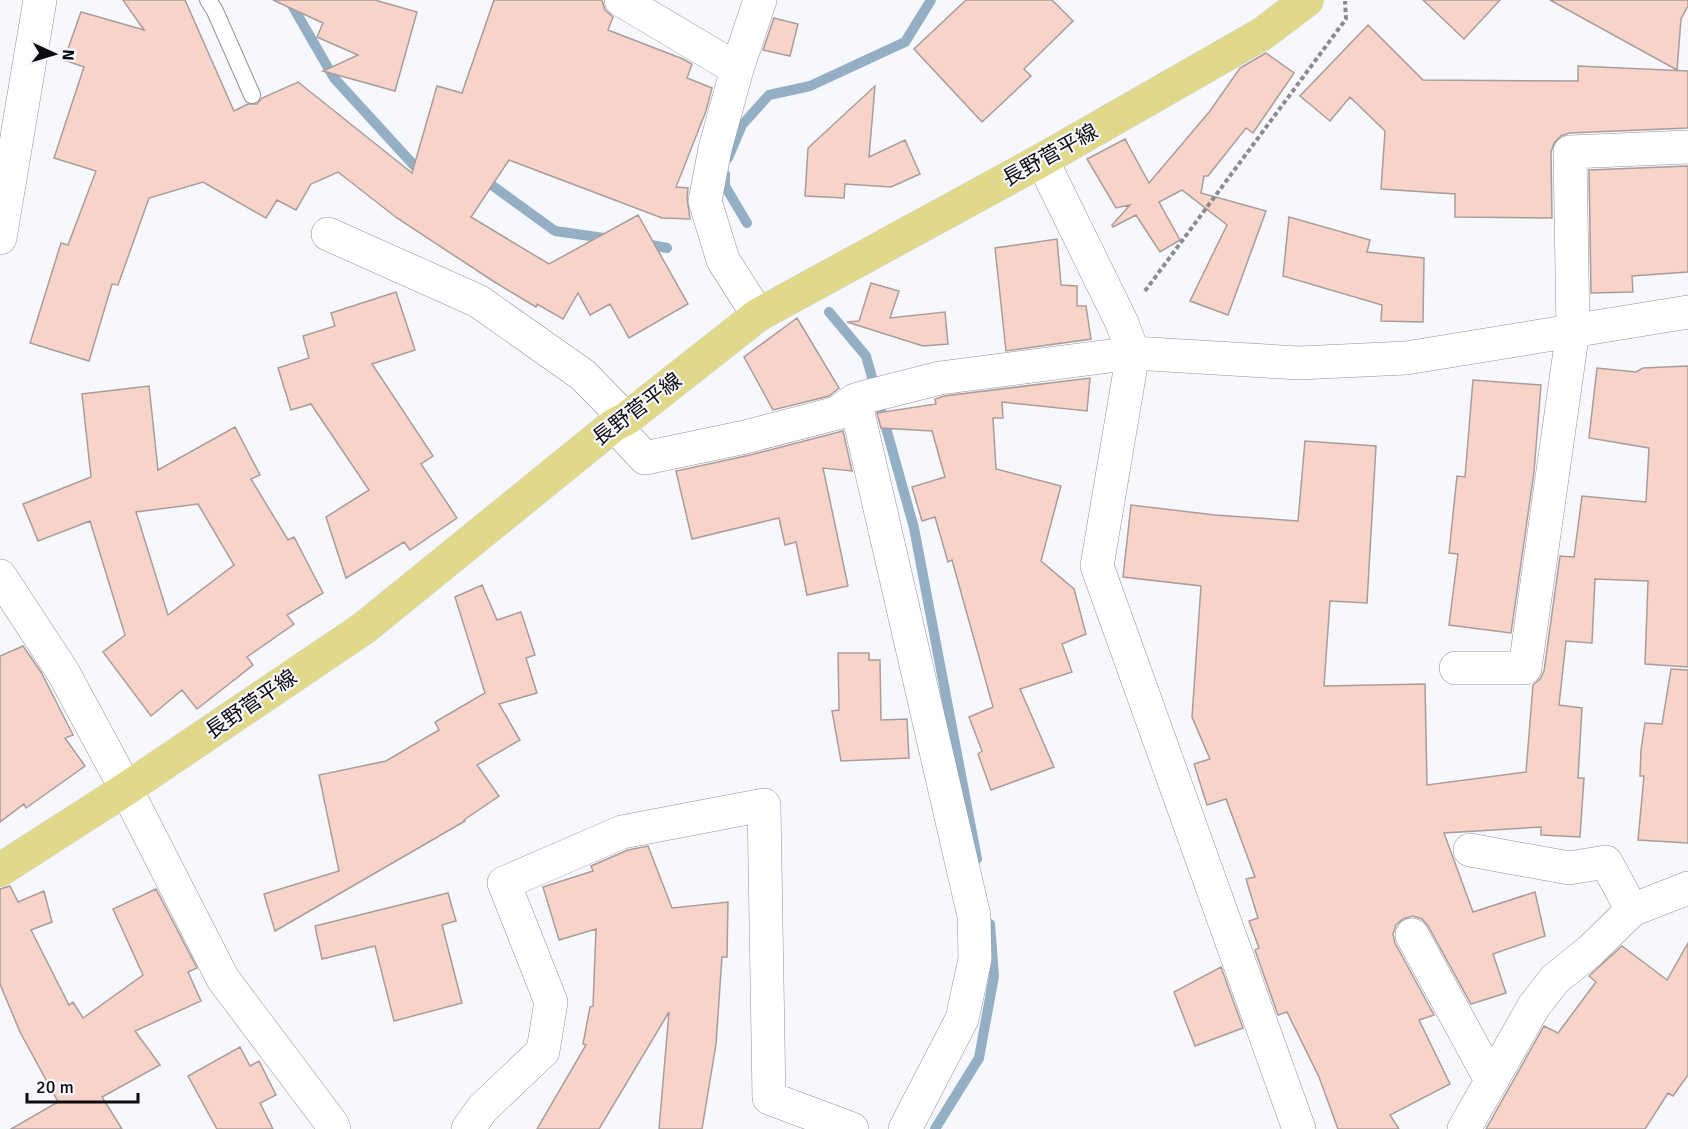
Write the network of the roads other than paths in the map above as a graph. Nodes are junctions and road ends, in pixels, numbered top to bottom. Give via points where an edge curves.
1 (40, 0) edge
2 (208, 0) edge
3 (621, 0) edge
4 (760, 0) edge
5 (1307, 0) edge
6 (737, 69) junction
7 (252, 95) dead end
8 (1688, 147) edge
9 (1042, 160) junction
10 (328, 234) dead end
11 (0, 238) edge
12 (1688, 312) edge
13 (758, 315) junction
14 (1574, 330) junction
15 (1133, 353) junction
16 (869, 396) junction
17 (620, 422) junction
18 (0, 576) edge
19 (1456, 668) dead end
20 (126, 789) junction
21 (1470, 850) dead end
22 (0, 870) edge
23 (1688, 888) edge
24 (1632, 910) junction
25 (1412, 935) dead end
26 (1491, 1080) junction
27 (334, 1129) edge
28 (468, 1129) edge
29 (852, 1129) edge
30 (905, 1129) edge
31 (1299, 1129) edge
32 (1464, 1129) edge

1 - 11 street
2 - 7 lane
3 - 6 street
4 - 6 street
5 - 9 main road, 長野菅平線 via 1262,34
6 - 13 street via 705,201 723,260
8 - 14 street via 1570,152
9 - 13 main road, 長野菅平線
9 - 15 street
10 - 17 street via 478,301 583,375
12 - 14 street
13 - 17 main road, 長野菅平線
14 - 15 street via 1394,359 1299,363
14 - 19 street via 1525,668
15 - 16 street via 940,378
15 - 31 street via 1097,566
16 - 17 street via 837,413 645,458
16 - 30 street via 974,916 975,959 962,1019
17 - 20 main road, 長野菅平線 via 364,628
18 - 20 street via 63,672
20 - 22 main road, 長野菅平線
20 - 27 street via 222,979
21 - 24 street via 1569,868 1606,862
23 - 24 street
24 - 26 street via 1555,979 1534,1006
25 - 26 street
26 - 32 street
28 - 29 street via 482,1108 543,1051 551,1002 504,883 622,832 764,805 768,1098

